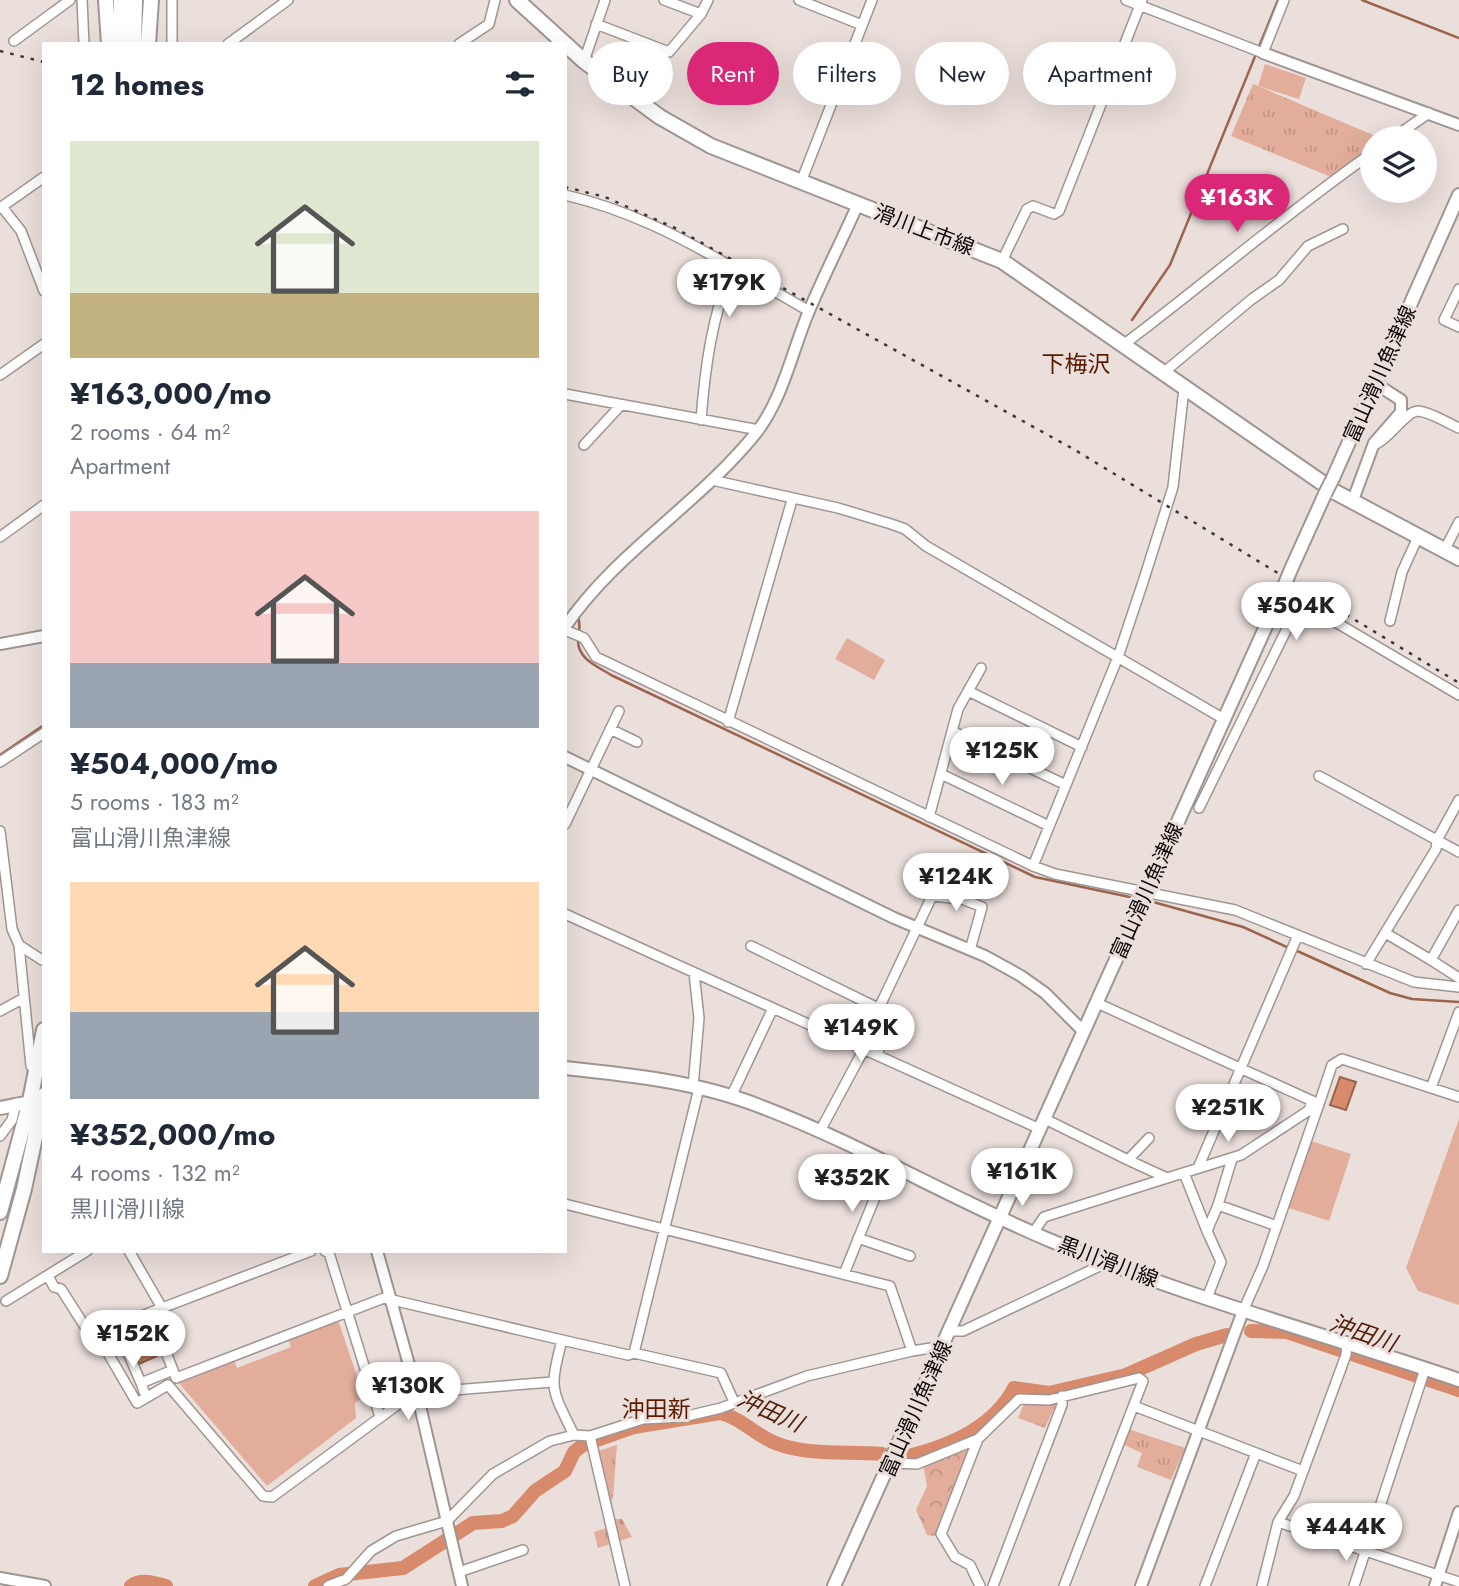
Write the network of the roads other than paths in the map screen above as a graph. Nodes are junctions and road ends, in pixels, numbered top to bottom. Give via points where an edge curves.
1 (70, 0) edge
2 (82, 0) edge
3 (106, 0) edge
4 (121, 0) edge
5 (135, 0) edge
6 (151, 0) edge
7 (172, 0) edge
8 (288, 0) edge
9 (495, 0) edge
10 (517, 0) edge
11 (605, 0) edge
12 (664, 0) edge
13 (708, 0) edge
14 (799, 0) edge
15 (872, 0) edge
16 (1126, 0) edge
17 (1284, 0) edge
18 (1141, 3) edge
19 (701, 14) junction
20 (596, 24) junction
21 (862, 25) junction
22 (13, 41) dead end
23 (84, 42) edge
24 (109, 42) edge
25 (121, 42) edge
26 (134, 42) edge
27 (148, 42) edge
28 (172, 42) edge
29 (231, 42) edge
30 (461, 42) edge
31 (563, 42) edge
32 (567, 46) edge
33 (1263, 53) junction
34 (584, 61) junction
35 (1429, 113) junction
36 (1459, 125) edge
37 (1410, 126) edge
38 (1360, 161) edge
39 (42, 178) edge
40 (800, 182) junction
41 (1459, 195) edge
42 (567, 196) edge
43 (858, 204) junction
44 (1, 207) edge
45 (1343, 229) dead end
46 (1002, 261) junction
47 (732, 267) junction
48 (42, 285) edge
49 (1459, 289) edge
50 (809, 311) junction
51 (1459, 327) edge
52 (42, 345) edge
53 (1123, 345) junction
54 (1163, 373) junction
55 (0, 375) edge
56 (1376, 384) junction
57 (1184, 387) junction
58 (567, 394) edge
59 (621, 405) junction
60 (701, 421) junction
61 (1459, 428) edge
62 (759, 430) junction
63 (1374, 443) junction
64 (584, 445) dead end
65 (712, 480) junction
66 (1321, 482) dead end
67 (1335, 492) dead end
68 (792, 500) junction
69 (1353, 500) junction
70 (42, 506) edge
71 (1459, 522) edge
72 (0, 537) edge
73 (1418, 537) junction
74 (1444, 551) junction
75 (1459, 558) edge
76 (1390, 621) dead end
77 (567, 623) edge
78 (567, 625) edge
79 (42, 636) edge
80 (0, 644) edge
81 (1118, 657) junction
82 (981, 668) dead end
83 (968, 691) junction
84 (1459, 695) edge
85 (619, 711) dead end
86 (1224, 719) junction
87 (727, 722) junction
88 (610, 729) junction
89 (952, 732) junction
90 (42, 734) edge
91 (637, 742) dead end
92 (1082, 747) junction
93 (567, 758) edge
94 (0, 762) edge
95 (591, 769) junction
96 (941, 774) junction
97 (1319, 776) dead end
98 (1066, 785) junction
99 (1459, 800) edge
100 (1199, 808) dead end
101 (929, 817) junction
102 (567, 820) edge
103 (1049, 826) junction
104 (0, 831) edge
105 (1437, 840) junction
106 (1459, 852) edge
107 (1033, 866) junction
108 (1147, 892) junction
109 (1459, 910) edge
110 (567, 915) edge
111 (916, 927) junction
112 (1387, 934) junction
113 (1298, 935) junction
114 (19, 945) junction
115 (751, 946) dead end
116 (970, 950) junction
117 (42, 959) edge
118 (1431, 960) junction
119 (1366, 964) junction
120 (694, 973) junction
121 (1459, 978) edge
122 (1459, 987) edge
123 (24, 998) junction
124 (1097, 1003) junction
125 (773, 1008) junction
126 (879, 1008) junction
127 (0, 1011) edge
128 (1458, 1016) edge
129 (1084, 1032) junction
130 (42, 1043) edge
131 (864, 1049) junction
132 (878, 1055) junction
133 (567, 1068) edge
134 (1240, 1070) junction
135 (696, 1087) junction
136 (1431, 1088) junction
137 (731, 1097) junction
138 (1459, 1097) edge
139 (33, 1100) edge
140 (1316, 1103) junction
141 (0, 1108) edge
142 (1042, 1124) junction
143 (820, 1131) junction
144 (0, 1136) edge
145 (1149, 1138) dead end
146 (1232, 1158) junction
147 (1128, 1160) junction
148 (888, 1165) junction
149 (1198, 1168) junction
150 (1184, 1173) junction
151 (1167, 1178) junction
152 (1218, 1205) junction
153 (567, 1206) edge
154 (0, 1212) edge
155 (999, 1219) junction
156 (1277, 1226) junction
157 (663, 1230) junction
158 (1207, 1231) junction
159 (1033, 1233) junction
160 (858, 1238) junction
161 (84, 1253) edge
162 (130, 1253) edge
163 (305, 1253) edge
164 (329, 1253) edge
165 (378, 1253) edge
166 (909, 1256) dead end
167 (1106, 1263) junction
168 (844, 1274) junction
169 (0, 1276) edge
170 (48, 1276) junction
171 (393, 1298) junction
172 (1207, 1298) junction
173 (6, 1301) dead end
174 (162, 1308) junction
175 (346, 1311) junction
176 (1243, 1311) junction
177 (151, 1313) junction
178 (951, 1331) junction
179 (119, 1332) dead end
180 (98, 1336) junction
181 (562, 1340) junction
182 (1347, 1343) junction
183 (912, 1351) junction
184 (942, 1351) junction
185 (634, 1353) junction
186 (1426, 1369) junction
187 (173, 1370) junction
188 (1459, 1380) edge
189 (552, 1382) junction
190 (141, 1383) junction
191 (417, 1393) junction
192 (1062, 1396) junction
193 (146, 1397) junction
194 (734, 1402) junction
195 (1134, 1406) junction
196 (380, 1417) junction
197 (1200, 1431) junction
198 (574, 1434) junction
199 (590, 1436) junction
200 (978, 1438) junction
201 (1256, 1453) junction
202 (892, 1463) junction
203 (1303, 1471) junction
204 (1459, 1512) edge
205 (447, 1521) junction
206 (1278, 1522) junction
207 (523, 1550) dead end
208 (1366, 1551) junction
209 (459, 1572) junction
210 (0, 1578) edge
211 (1436, 1581) edge
212 (1459, 1582) edge
213 (23, 1584) edge
214 (46, 1586) edge
215 (328, 1586) edge
216 (462, 1586) edge
217 (625, 1586) edge
218 (834, 1586) edge
219 (980, 1586) edge
220 (993, 1586) edge
221 (1064, 1586) edge
222 (1141, 1586) edge
223 (1205, 1586) edge
224 (1262, 1586) edge
225 (1354, 1586) edge

1 - 22 street
2 - 23 street
3 - 24 main road
4 - 25 main road
5 - 26 main road
6 - 27 main road
7 - 28 street
8 - 29 street
9 - 30 street via 489,24
10 - 31 main road, 滑川上市線
11 - 20 street
12 - 19 street
13 - 19 street
14 - 21 street
15 - 21 street
16 - 18 street
17 - 33 street
18 - 33 street
18 - 46 street via 1059,211 1027,209
19 - 20 street via 669,52
20 - 34 street
21 - 40 street
32 - 34 main road, 滑川上市線
33 - 35 street
34 - 40 main road, 滑川上市線 via 695,138
35 - 36 street
35 - 37 street
38 - 53 street via 1295,207
39 - 44 street
40 - 43 main road, 滑川上市線
41 - 56 main road, 富山滑川魚津線
42 - 47 street via 629,214
43 - 46 main road, 滑川上市線
43 - 50 street
44 - 48 street via 22,231
45 - 54 street via 1308,246 1279,280
46 - 53 main road, 滑川上市線
47 - 50 street
47 - 60 street via 716,307
49 - 51 street via 1444,320
50 - 62 street
52 - 55 street
53 - 54 main road, 滑川上市線
54 - 57 main road, 滑川上市線
56 - 63 street via 1391,391 1402,407
56 - 86 main road, 富山滑川魚津線, bridge
57 - 66 main road, 滑川上市線
57 - 81 street via 1173,487
58 - 59 street
59 - 60 street
59 - 64 street
60 - 62 street
61 - 63 street via 1421,411 1412,412 1386,439
62 - 65 street
63 - 69 street
65 - 68 street
65 - 77 street via 594,590
67 - 69 main road
68 - 81 street via 838,508 905,529 926,546
68 - 87 street
69 - 73 main road
70 - 72 street
71 - 74 street
73 - 74 main road
73 - 76 street via 1402,572
74 - 75 main road
78 - 87 street via 584,638 596,657
79 - 80 street
81 - 86 street
81 - 92 street
82 - 83 street
83 - 89 street
83 - 92 street
84 - 100 street via 1305,604 1298,606
85 - 88 street
86 - 108 main road, 富山滑川魚津線
87 - 101 street
88 - 91 street
88 - 95 street
89 - 96 street
89 - 98 street
90 - 94 street
92 - 98 street
93 - 95 street
95 - 102 street
95 - 111 street
96 - 101 street
96 - 103 street
97 - 105 street
98 - 103 street
99 - 105 street
101 - 107 street
103 - 107 street
104 - 114 street via 12,929
105 - 106 street
105 - 112 street
107 - 108 street
108 - 113 street via 1235,910
108 - 124 main road, 富山滑川魚津線
109 - 118 street
110 - 120 street
111 - 116 street
111 - 116 street via 932,896 962,899 982,907
111 - 126 street
112 - 118 street
112 - 119 street
113 - 119 street
113 - 134 street
114 - 117 street
114 - 123 street
115 - 126 street
116 - 129 street via 1045,993
118 - 121 street
119 - 122 street via 1414,982
120 - 125 street
120 - 135 street via 699,1018
123 - 127 street
123 - 139 street
124 - 129 main road, 富山滑川魚津線
124 - 134 street
125 - 131 street
125 - 137 street
126 - 132 street via 884,1011
128 - 136 street
129 - 142 main road, 富山滑川魚津線
130 - 139 main road
131 - 132 street
131 - 143 street
132 - 142 street
133 - 135 main road, 黒川滑川線
134 - 140 street
134 - 149 street
135 - 137 main road, 黒川滑川線
135 - 157 street
136 - 138 street
136 - 140 street via 1342,1059 1332,1065
137 - 143 main road, 黒川滑川線
139 - 141 main road
139 - 144 street
139 - 154 main road
139 - 169 main road via 24,1189
140 - 146 street
140 - 156 street
142 - 147 street
142 - 155 main road, 富山滑川魚津線
143 - 148 main road, 黒川滑川線
145 - 147 street
146 - 149 street
146 - 152 street
147 - 151 street
148 - 155 main road, 黒川滑川線
148 - 160 street
149 - 150 street
150 - 151 street
150 - 158 street
151 - 159 street via 1044,1217
152 - 156 street
152 - 158 street
153 - 157 street
155 - 159 main road, 黒川滑川線
155 - 178 main road, 富山滑川魚津線
156 - 176 street
157 - 168 street
157 - 185 street
158 - 172 street via 1221,1262
159 - 167 main road, 黒川滑川線
160 - 166 street
160 - 168 street
161 - 170 street
162 - 174 street
163 - 174 street
164 - 175 street
165 - 171 street
167 - 172 main road, 黒川滑川線
167 - 178 street via 963,1331
168 - 183 street via 890,1286
170 - 173 street
170 - 180 street via 90,1336
171 - 175 street
171 - 181 street
171 - 191 street
172 - 176 main road, 黒川滑川線
174 - 177 street
175 - 187 street via 176,1378
175 - 196 street
176 - 182 main road, 黒川滑川線
176 - 197 street
177 - 180 street
177 - 187 street
178 - 184 main road, 富山滑川魚津線
179 - 190 street
180 - 193 street via 137,1403
181 - 185 street
181 - 189 street
182 - 186 main road, 黒川滑川線
182 - 203 street
183 - 184 street
183 - 194 street via 807,1376
184 - 202 main road, 富山滑川魚津線
185 - 194 street via 721,1373
186 - 188 main road, 黒川滑川線
186 - 208 street
187 - 190 street
189 - 191 street
189 - 198 street
190 - 193 street
191 - 196 street
191 - 205 street
192 - 195 street via 1139,1378 1143,1381
192 - 200 street via 1019,1399
192 - 220 street
193 - 196 street via 169,1385 263,1496 272,1497
194 - 199 street via 683,1417 643,1419
195 - 197 street
195 - 221 street
197 - 201 street
197 - 222 street
198 - 199 street
198 - 205 street via 550,1441 493,1474
199 - 217 street
200 - 202 street via 917,1464
200 - 219 street via 941,1534 955,1557 970,1565
201 - 203 street
201 - 223 street
202 - 218 main road, 富山滑川魚津線
203 - 206 street
204 - 211 street
205 - 209 street
205 - 215 street via 396,1536 371,1551 346,1579
206 - 208 street
206 - 224 street
207 - 209 street
208 - 211 street
208 - 225 street
209 - 216 street
210 - 213 street
211 - 212 street
213 - 214 street

